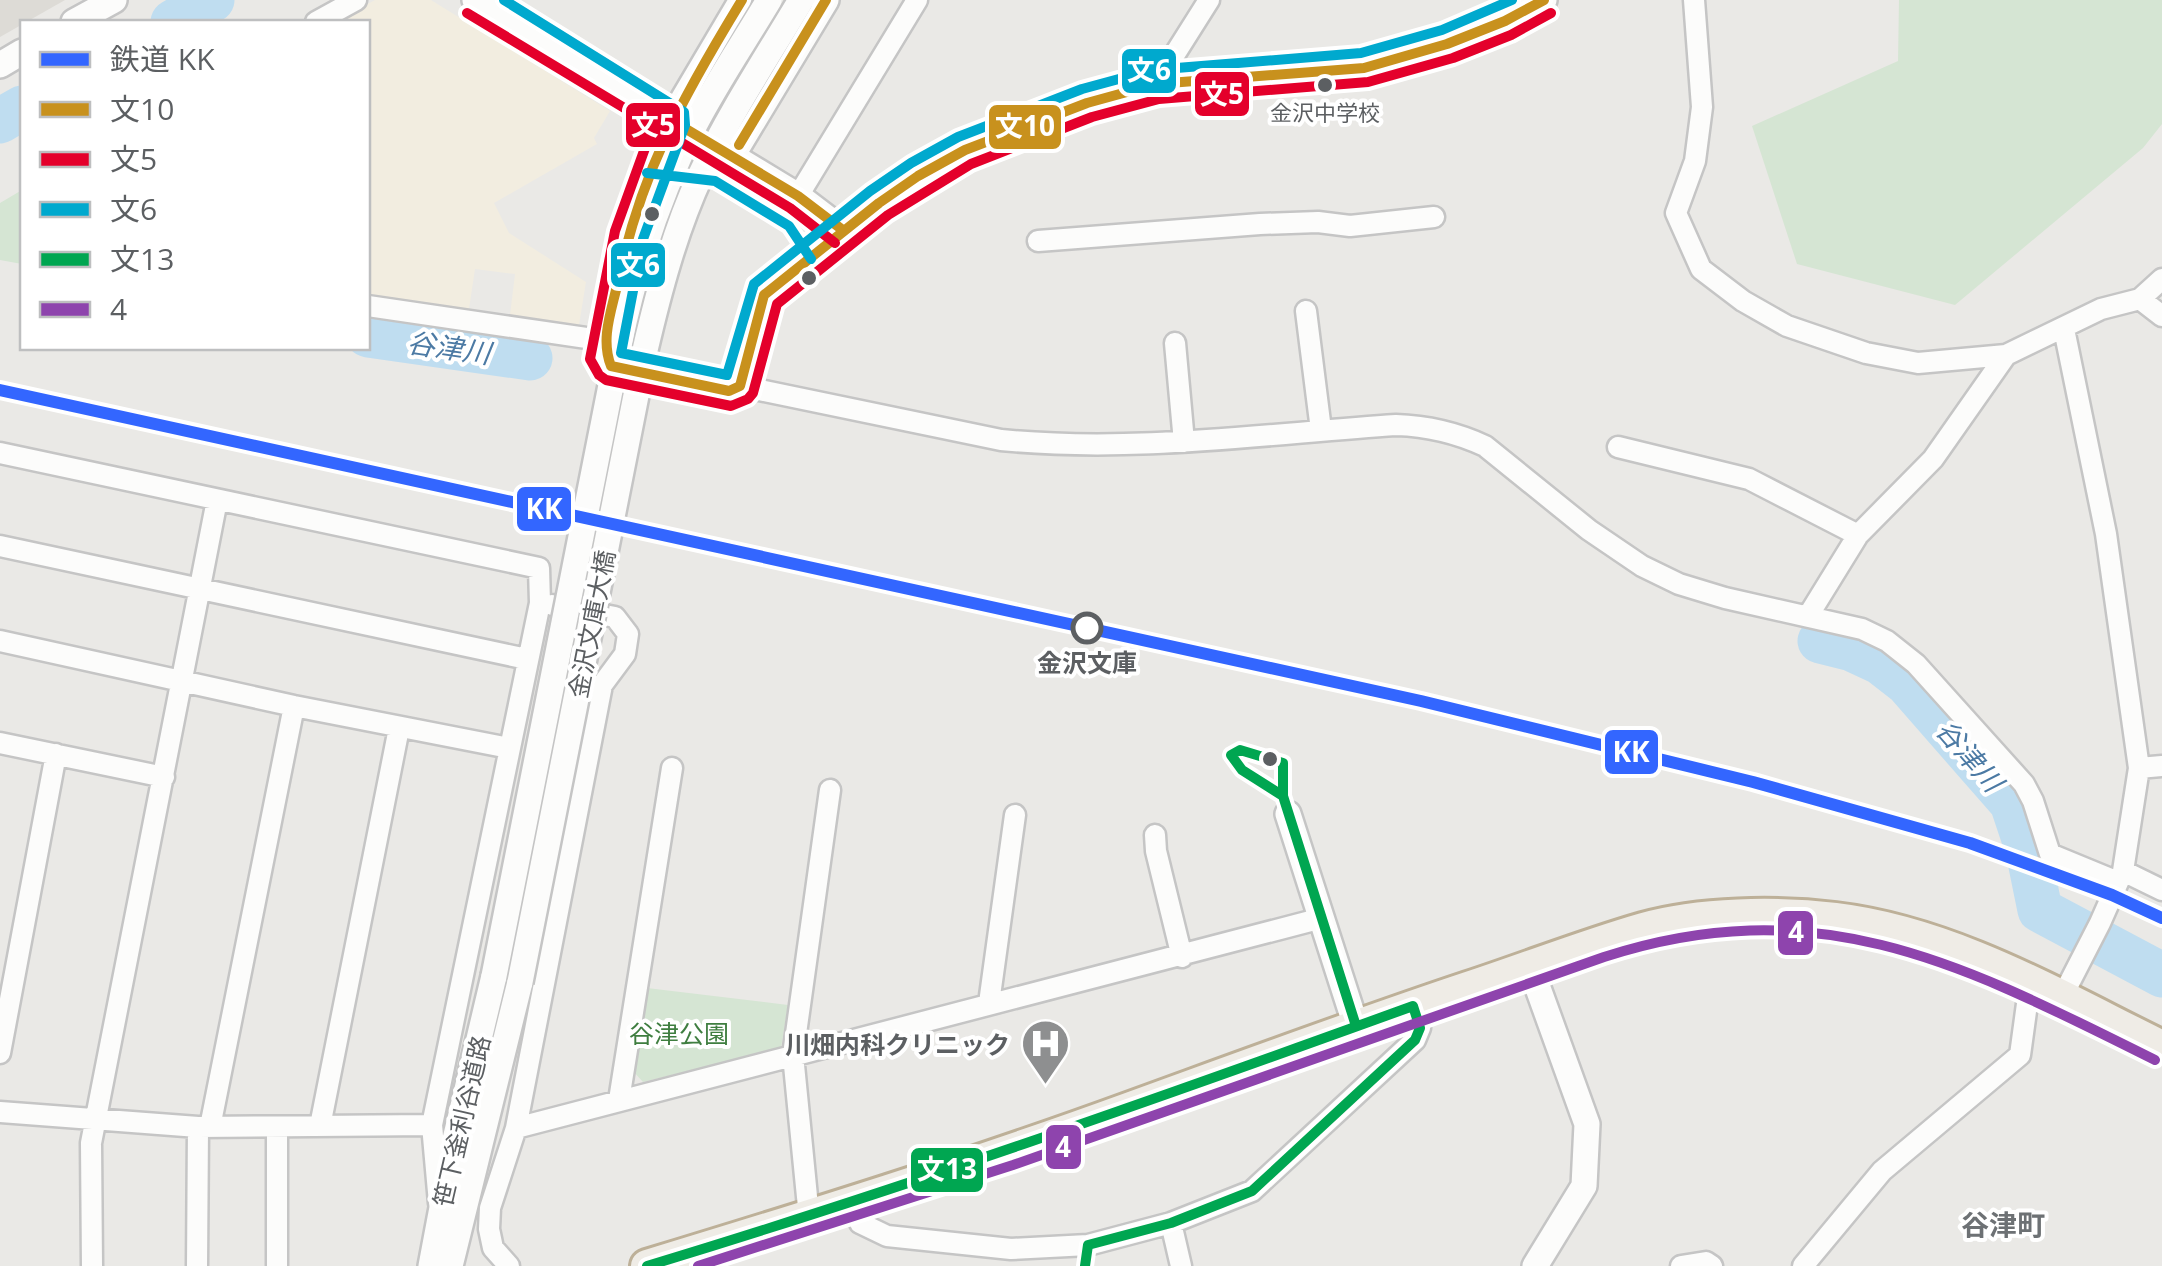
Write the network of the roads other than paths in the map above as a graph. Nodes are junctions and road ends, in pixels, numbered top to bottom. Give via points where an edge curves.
1 (114, 0) edge
2 (356, 0) edge
3 (475, 0) edge
4 (742, 0) edge
5 (769, 0) edge
6 (801, 0) edge
7 (826, 0) edge
8 (917, 0) edge
9 (1209, 0) edge
10 (1544, 0) edge
11 (1694, 0) edge
12 (78, 20) edge
13 (320, 20) edge
14 (1156, 84) junction
15 (672, 120) junction
16 (732, 156) junction
17 (798, 196) junction
18 (1434, 217) dead end
19 (844, 231) junction
20 (1038, 242) dead end
21 (2162, 279) edge
22 (2140, 299) junction
23 (370, 306) edge
24 (1306, 311) dead end
25 (2162, 316) edge
26 (2064, 329) junction
27 (606, 341) junction
28 (1175, 343) dead end
29 (2006, 354) junction
30 (740, 386) junction
31 (1322, 430) junction
32 (1184, 442) junction
33 (1618, 447) dead end
34 (0, 452) edge
35 (218, 500) junction
36 (1858, 536) junction
37 (0, 546) edge
38 (200, 589) junction
39 (540, 602) junction
40 (1808, 616) junction
41 (0, 641) edge
42 (527, 659) junction
43 (181, 682) junction
44 (294, 706) junction
45 (400, 728) junction
46 (0, 743) edge
47 (510, 748) junction
48 (56, 754) junction
49 (2162, 766) edge
50 (672, 768) dead end
51 (2139, 768) junction
52 (164, 778) junction
53 (830, 790) dead end
54 (1288, 814) dead end
55 (1015, 815) dead end
56 (1155, 835) dead end
57 (2120, 876) junction
58 (2162, 890) edge
59 (1322, 918) junction
60 (1182, 956) junction
61 (1530, 966) junction
62 (494, 976) joint
63 (520, 982) joint
64 (2030, 982) junction
65 (2062, 997) junction
66 (989, 1003) junction
67 (1413, 1006) junction
68 (1356, 1026) junction
69 (2162, 1047) edge
70 (0, 1053) edge
71 (794, 1055) junction
72 (620, 1100) junction
73 (0, 1112) edge
74 (97, 1122) junction
75 (432, 1125) junction
76 (320, 1126) junction
77 (205, 1127) junction
78 (277, 1127) junction
79 (516, 1128) junction
80 (853, 1202) junction
81 (440, 1210) junction
82 (809, 1217) junction
83 (1172, 1223) junction
84 (1086, 1256) edge
85 (92, 1266) edge
86 (196, 1266) edge
87 (277, 1266) edge
88 (431, 1266) edge
89 (450, 1266) edge
90 (509, 1266) edge
91 (647, 1266) edge
92 (1181, 1266) edge
93 (1535, 1266) edge
94 (1681, 1266) edge
95 (1712, 1266) edge
96 (1803, 1266) edge

1 - 12 street
2 - 13 street
3 - 15 street
4 - 15 street
5 - 62 street, 金沢文庫大橋, bridge via 696,123 641,253
6 - 63 street, 金沢文庫大橋, bridge via 720,137 668,261
7 - 16 street
8 - 17 street
9 - 14 street
10 - 14 street via 1447,44 1364,68
11 - 29 street via 1702,106 1695,162 1676,213 1701,268 1788,326 1866,352 1918,364
14 - 19 street via 965,150
15 - 16 street
15 - 27 street via 629,235
16 - 17 street
17 - 19 street
18 - 20 street
19 - 30 street via 764,295
21 - 22 street
22 - 25 street
22 - 26 street via 2101,309
23 - 27 street
24 - 31 street
26 - 29 street
26 - 51 street via 2106,534
27 - 30 street via 611,366 729,392
28 - 32 street
29 - 36 street via 1932,459
30 - 32 street via 1002,440
31 - 32 street
31 - 40 street via 1424,426 1464,436 1642,566 1725,598
33 - 36 street via 1748,479
34 - 35 street
35 - 38 street
35 - 39 street via 539,568
36 - 40 street
37 - 38 street
38 - 42 street
38 - 43 street
39 - 42 street
39 - 79 street via 615,618 628,634 625,654 602,685
40 - 57 street via 1862,629 1916,664 2024,784 2050,854
41 - 43 street
42 - 47 street
43 - 44 street
43 - 52 street
44 - 45 street
44 - 77 street
45 - 47 street
45 - 76 street
46 - 48 street
47 - 75 street
48 - 52 street
48 - 70 street
49 - 51 street
50 - 72 street
51 - 57 street
52 - 74 street
53 - 71 street
54 - 59 street
55 - 66 street
56 - 60 street
57 - 58 street
57 - 65 street
59 - 60 street
59 - 68 street
60 - 66 street
61 - 64 highway via 1678,922 1806,916 1911,934
61 - 67 highway
61 - 93 street via 1587,1124 1584,1186
62 - 81 street, 笹下釜利谷道路
63 - 89 street, 笹下釜利谷道路
64 - 65 highway
64 - 96 street via 2020,1054 1882,1172
65 - 69 highway
66 - 71 street
67 - 68 highway
67 - 83 street via 1420,1028 1415,1040 1252,1191
68 - 80 highway
71 - 72 street
71 - 82 street
72 - 79 street
73 - 74 street
74 - 77 street
74 - 85 street via 91,1143
75 - 76 street
75 - 81 street
76 - 78 street
77 - 78 street
77 - 86 street
78 - 87 street
79 - 90 street via 490,1208 493,1248
80 - 82 highway
80 - 84 street via 860,1223 887,1236
81 - 88 street, 笹下釜利谷道路
82 - 91 highway
83 - 84 street
83 - 92 street
94 - 95 street

